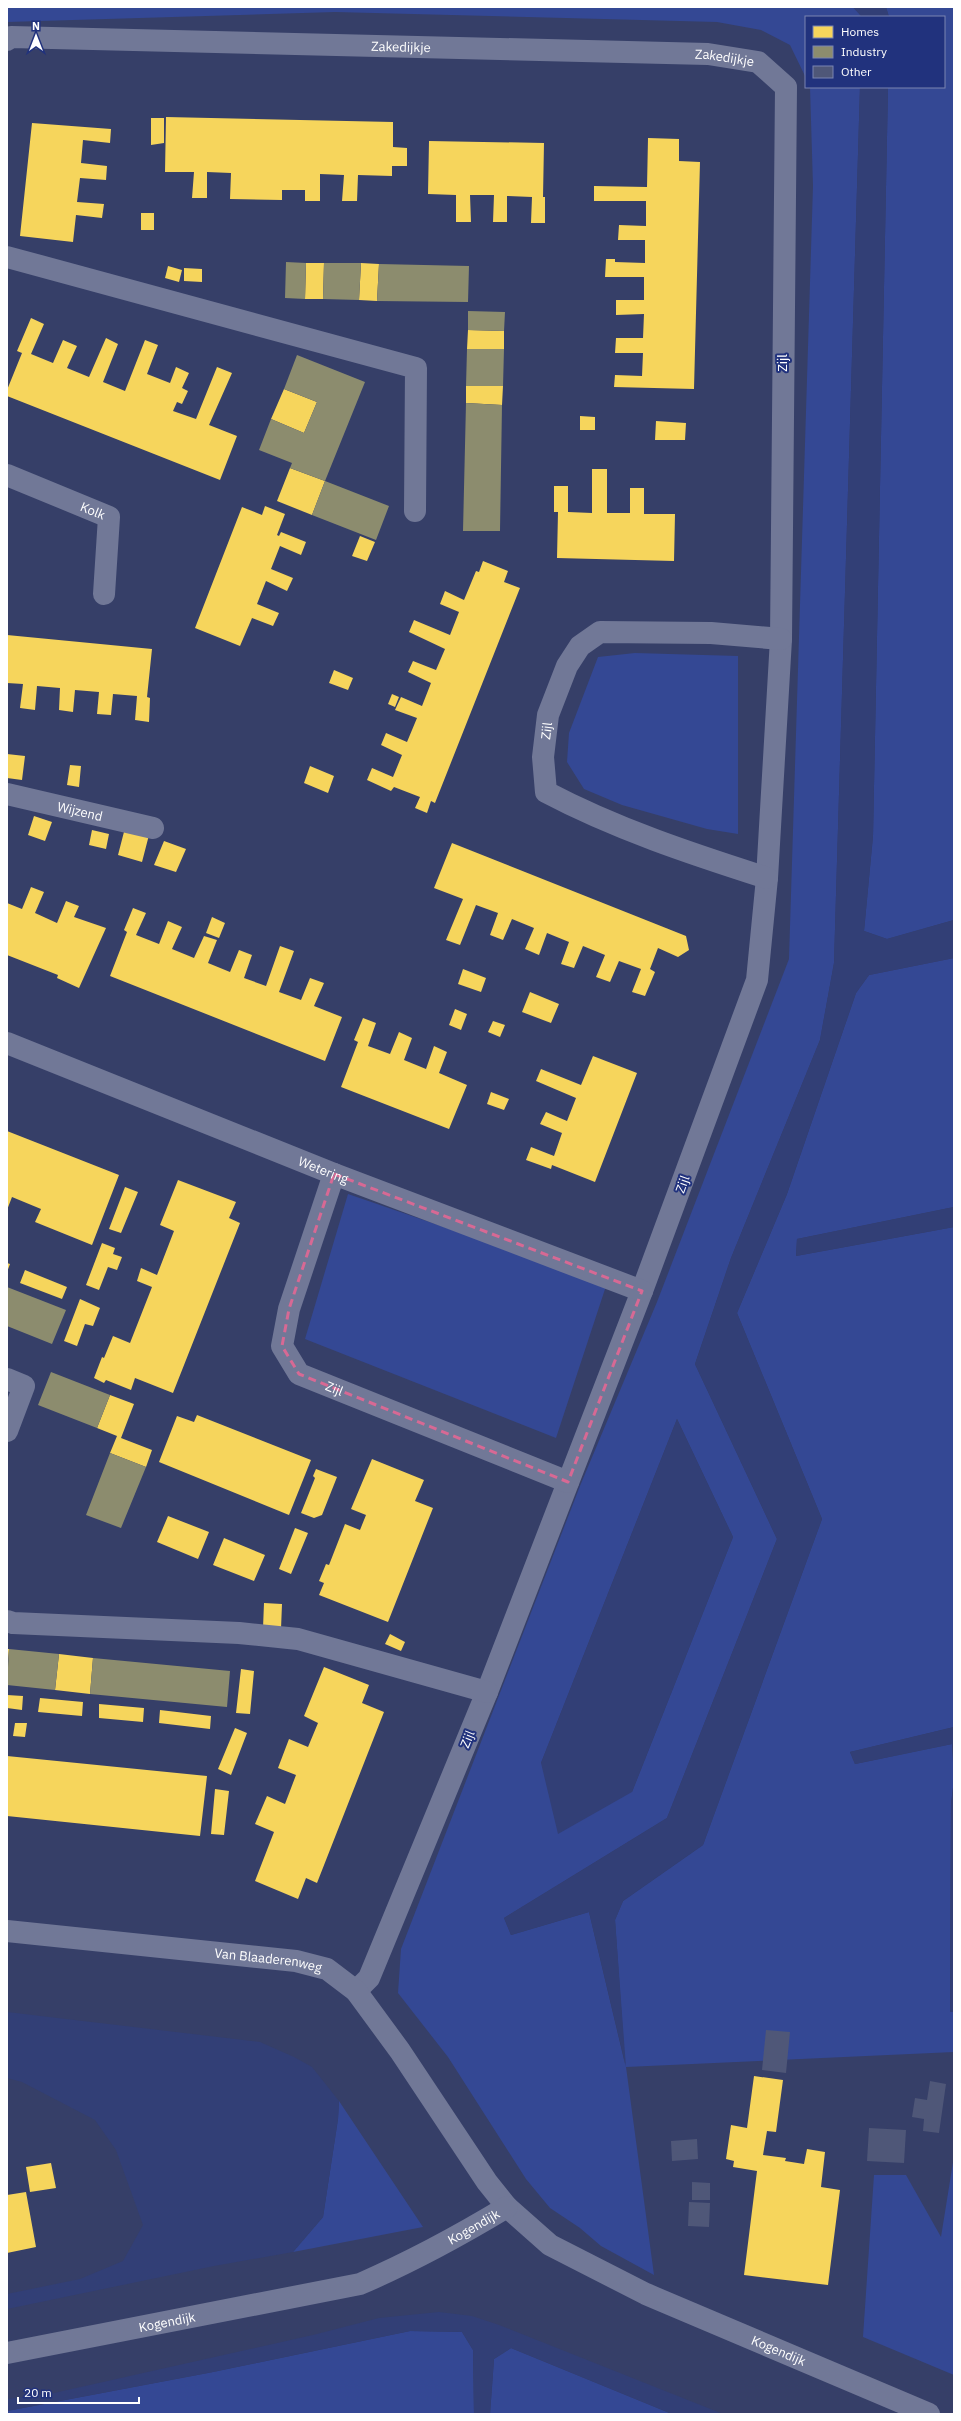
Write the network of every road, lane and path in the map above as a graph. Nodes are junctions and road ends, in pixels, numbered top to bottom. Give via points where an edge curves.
1 (7, 40) edge
2 (786, 87) joint
3 (7, 257) edge
4 (7, 475) edge
5 (415, 511) dead end
6 (104, 594) dead end
7 (781, 639) junction
8 (7, 794) edge
9 (153, 828) dead end
10 (767, 878) junction
11 (7, 1043) edge
12 (334, 1174) junction
13 (642, 1291) junction
14 (7, 1379) edge
15 (7, 1431) edge
16 (568, 1482) junction
17 (7, 1621) edge
18 (487, 1692) junction
19 (7, 1931) edge
20 (356, 1991) junction
21 (507, 2207) junction
22 (7, 2354) edge
23 (929, 2414) edge

1 - 2 street, Zakedijkje via 11,37 708,54 758,62
2 - 7 street, Zijl
3 - 5 street via 416,368
4 - 6 street, Kolk via 108,517
7 - 10 street, Zijl
7 - 10 street, Zijl via 711,633 600,632 580,646 567,666 548,715 543,758 546,792 575,807 666,845
8 - 9 street, Wijzend
10 - 13 street, Zijl via 757,980
11 - 12 street, Wetering
12 - 13 street, Wetering
12 - 16 street, Zijl via 289,1309 282,1346 299,1374
13 - 16 street, Zijl
14 - 15 street via 24,1386
16 - 18 street, Zijl
17 - 18 street via 239,1633 298,1639
18 - 20 street, Zijl via 369,1978
19 - 20 street, Van Blaaderenweg via 304,1963 327,1969
20 - 21 street, Van Blaaderenweg via 400,2051 469,2157
21 - 22 street, Kogendijk via 452,2240 360,2284
21 - 23 street, Kogendijk via 550,2245 646,2294

